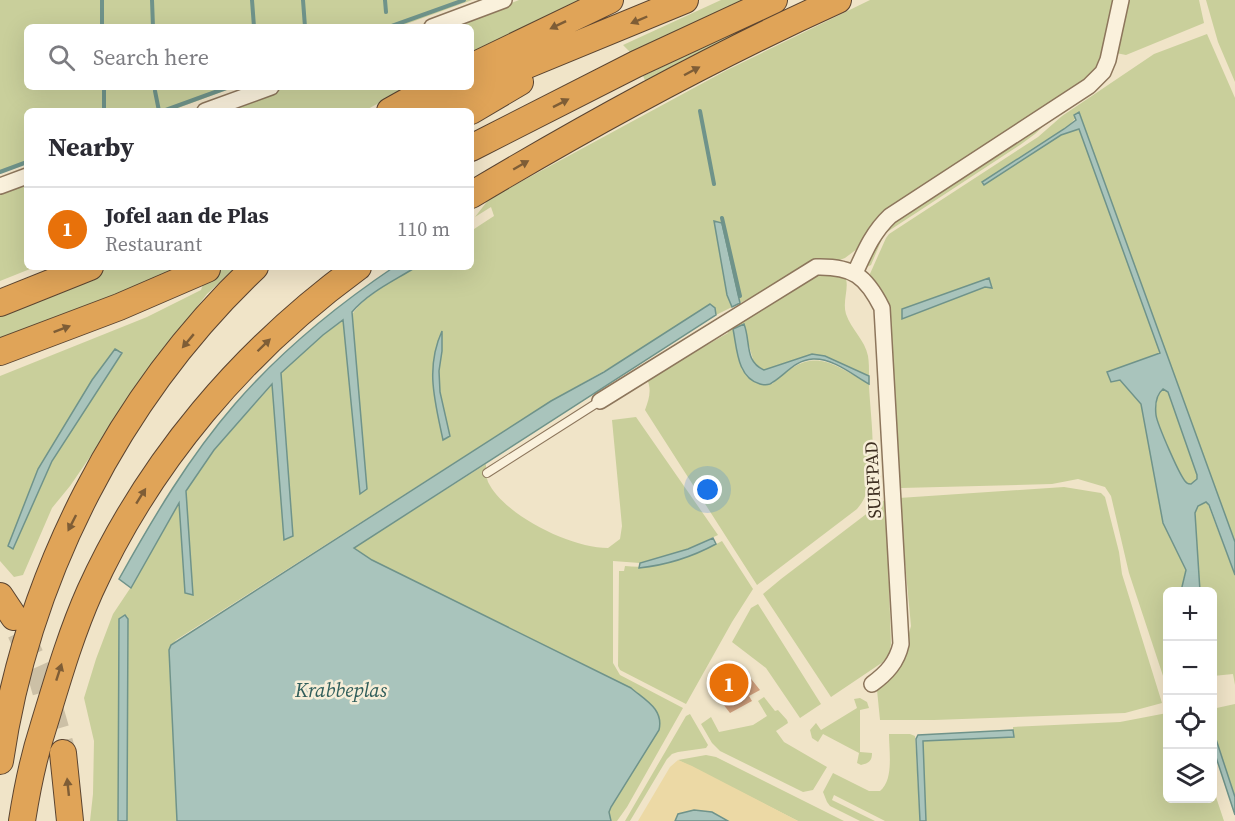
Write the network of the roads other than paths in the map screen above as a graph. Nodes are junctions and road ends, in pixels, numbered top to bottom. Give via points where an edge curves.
1 (504, 0) edge
2 (610, 0) edge
3 (685, 0) edge
4 (774, 0) edge
5 (838, 0) edge
6 (1120, 0) edge
7 (440, 24) edge
8 (592, 40) junction
9 (474, 67) edge
10 (474, 87) edge
11 (263, 90) edge
12 (428, 90) edge
13 (467, 90) edge
14 (213, 108) edge
15 (395, 108) edge
16 (428, 108) edge
17 (474, 109) edge
18 (474, 146) edge
19 (24, 177) edge
20 (0, 186) edge
21 (474, 193) edge
22 (82, 270) edge
23 (207, 270) dead end
24 (252, 270) edge
25 (354, 270) edge
26 (855, 273) junction
27 (0, 303) edge
28 (0, 352) edge
29 (600, 401) joint
30 (487, 473) dead end
31 (872, 684) dead end
32 (63, 753) tunnel mouth
33 (0, 761) edge
34 (22, 821) edge
35 (70, 821) edge

1 - 7 street
2 -> 9 highway
3 -> 8 highway
18 -> 4 highway via 636,64
21 -> 5 highway via 696,69
6 - 26 street via 1103,72 1089,86 891,216 874,235
8 - 10 highway
8 - 17 highway
11 - 14 street
12 - 15 highway
13 - 16 highway
19 - 20 street
22 - 27 highway
28 -> 23 highway
24 -> 33 highway via 145,396 88,492 68,531 33,622
34 -> 25 highway via 34,754 65,653 90,591 130,515 171,451 230,380 277,332
26 - 29 street via 816,267
26 - 31 street, SURFPAD via 864,278 882,308 901,644 893,665
29 - 30 lane
35 -> 32 highway

